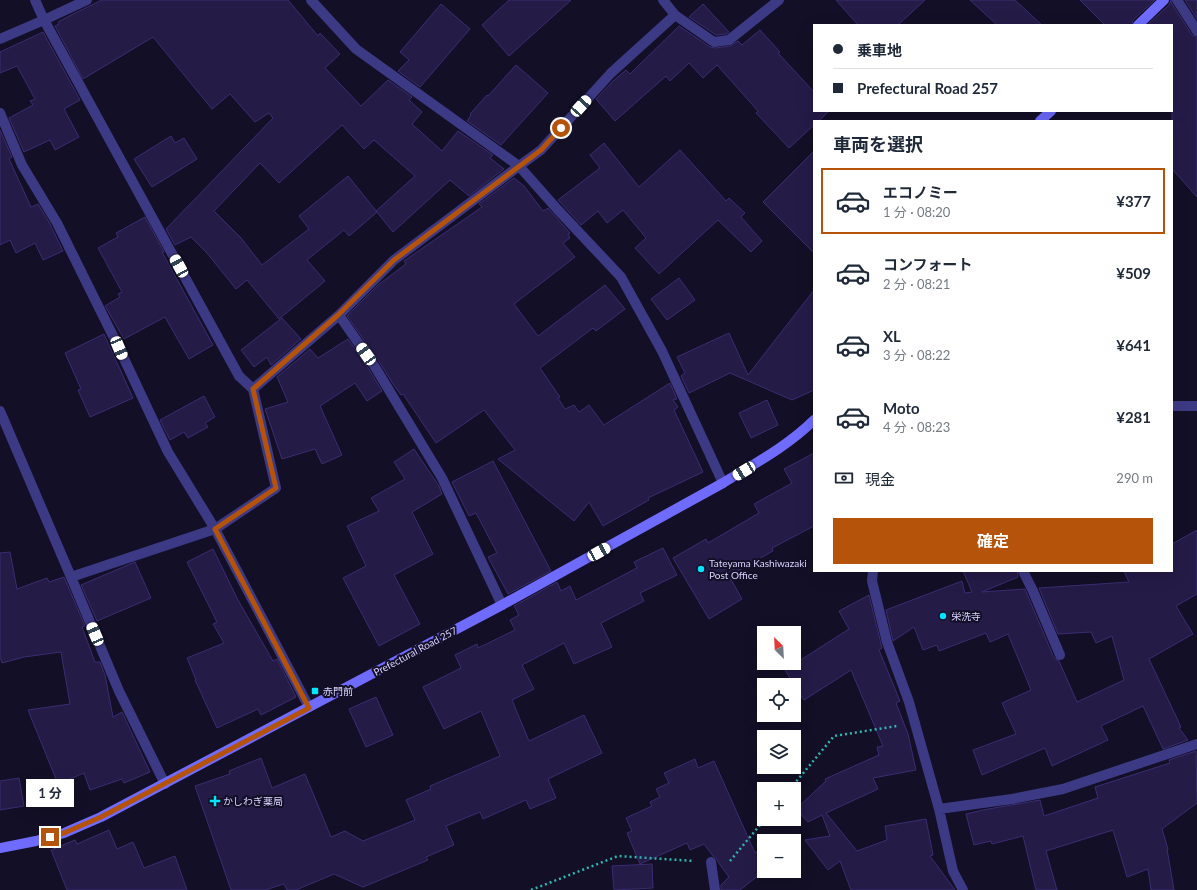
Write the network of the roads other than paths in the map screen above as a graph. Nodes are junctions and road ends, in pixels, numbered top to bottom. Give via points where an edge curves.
1 (35, 0) edge
2 (87, 0) edge
3 (311, 0) edge
4 (663, 0) edge
5 (779, 0) edge
6 (1164, 0) edge
7 (1177, 0) edge
8 (675, 15) junction
9 (44, 20) junction
10 (1139, 24) edge
11 (1197, 31) edge
12 (0, 38) edge
13 (1049, 112) edge
14 (0, 113) edge
15 (1041, 120) edge
16 (518, 166) junction
17 (338, 315) junction
18 (253, 389) junction
19 (1173, 406) edge
20 (1197, 406) edge
21 (0, 411) edge
22 (813, 421) edge
23 (723, 483) junction
24 (215, 529) junction
25 (873, 572) edge
26 (1024, 572) edge
27 (71, 577) junction
28 (502, 605) junction
29 (1060, 655) dead end
30 (309, 708) junction
31 (1197, 744) edge
32 (165, 784) junction
33 (939, 809) junction
34 (0, 848) edge
35 (711, 862) road end
36 (715, 890) edge
37 (963, 890) edge

1 - 9 street
2 - 9 street
3 - 16 street via 356,49
4 - 8 street
5 - 8 street via 728,40 714,42
6 - 10 main road
7 - 11 street
8 - 16 street via 611,73 541,150
9 - 12 street
9 - 18 street via 239,376
13 - 15 main road
14 - 24 street via 22,165 57,223 168,452
16 - 17 street via 394,260
16 - 23 street via 621,277 662,351
17 - 18 street
17 - 28 street via 375,367 442,478
18 - 24 street via 276,488
19 - 20 street
21 - 27 street
22 - 23 main road, Prefectural Road 257 via 788,442
23 - 28 main road, Prefectural Road 257
24 - 27 street
24 - 30 street
25 - 33 street via 872,582 887,642 916,723
26 - 29 street
27 - 32 street via 119,691
28 - 30 main road, Prefectural Road 257
30 - 32 main road, Prefectural Road 257
31 - 33 street via 1064,789
32 - 34 main road, Prefectural Road 257 via 64,833
33 - 37 street via 953,871
35 - 36 street

